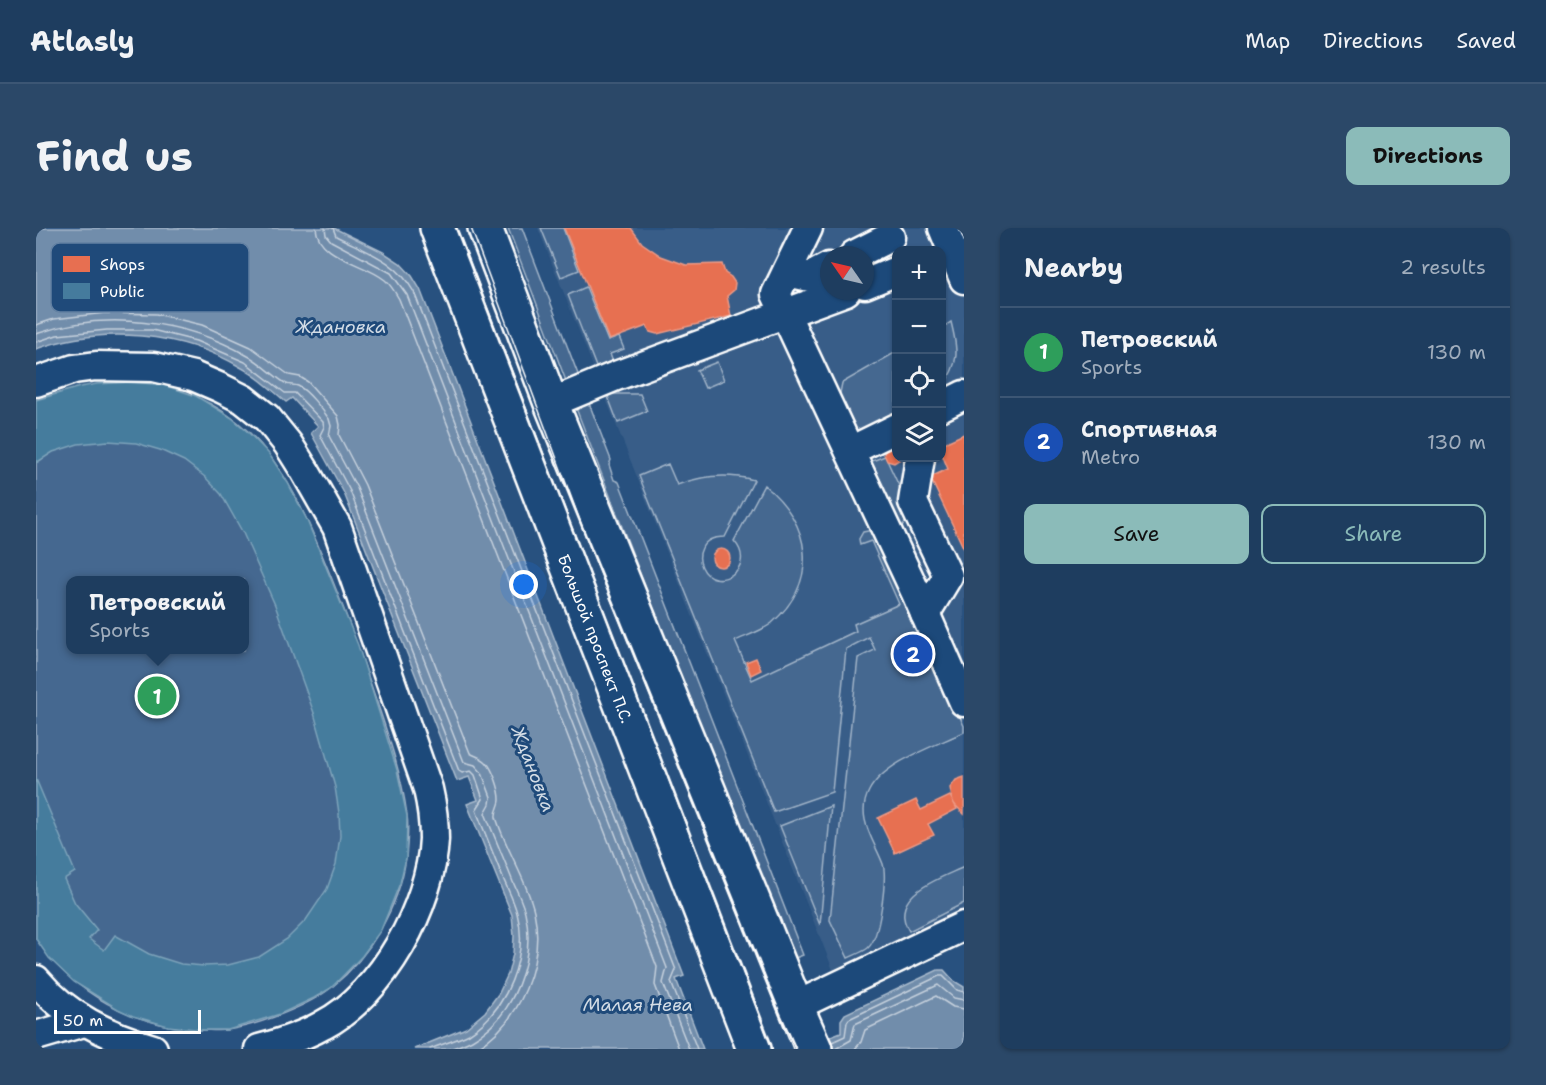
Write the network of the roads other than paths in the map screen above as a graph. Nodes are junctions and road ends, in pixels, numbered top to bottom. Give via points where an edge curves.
1 (417, 228) edge
2 (485, 228) edge
3 (808, 228) edge
4 (943, 228) edge
5 (890, 237) dead end
6 (441, 240) edge
7 (872, 246) edge
8 (787, 272) junction
9 (820, 272) edge
10 (892, 273) edge
11 (964, 279) edge
12 (874, 280) edge
13 (823, 300) edge
14 (786, 314) junction
15 (36, 382) edge
16 (964, 395) edge
17 (551, 402) junction
18 (946, 404) edge
19 (892, 430) edge
20 (850, 451) junction
21 (919, 462) edge
22 (925, 614) junction
23 (954, 652) edge
24 (964, 702) edge
25 (964, 927) edge
26 (36, 980) edge
27 (796, 1006) junction
28 (84, 1022) junction
29 (36, 1036) edge
30 (814, 1045) edge
31 (153, 1049) edge
32 (259, 1049) edge
33 (753, 1049) edge

1 - 6 main road
2 - 17 main road
3 - 8 street
4 - 11 street
5 - 7 street
6 - 33 main road, Большой проспект П.С.
8 - 9 street via 810,277
8 - 14 street via 777,294
10 - 12 street
13 - 14 street
14 - 17 street
14 - 20 street
15 - 32 street via 96,366 154,367 193,376 221,388 267,418 299,462 337,527 428,789 434,841 426,882 407,930 383,970 363,994 324,1025
16 - 18 street
17 - 27 main road
19 - 20 street
20 - 22 street
21 - 22 street via 913,502 948,576
22 - 23 street
23 - 24 street
25 - 27 street
26 - 28 street
27 - 30 main road
28 - 29 street
28 - 31 street

